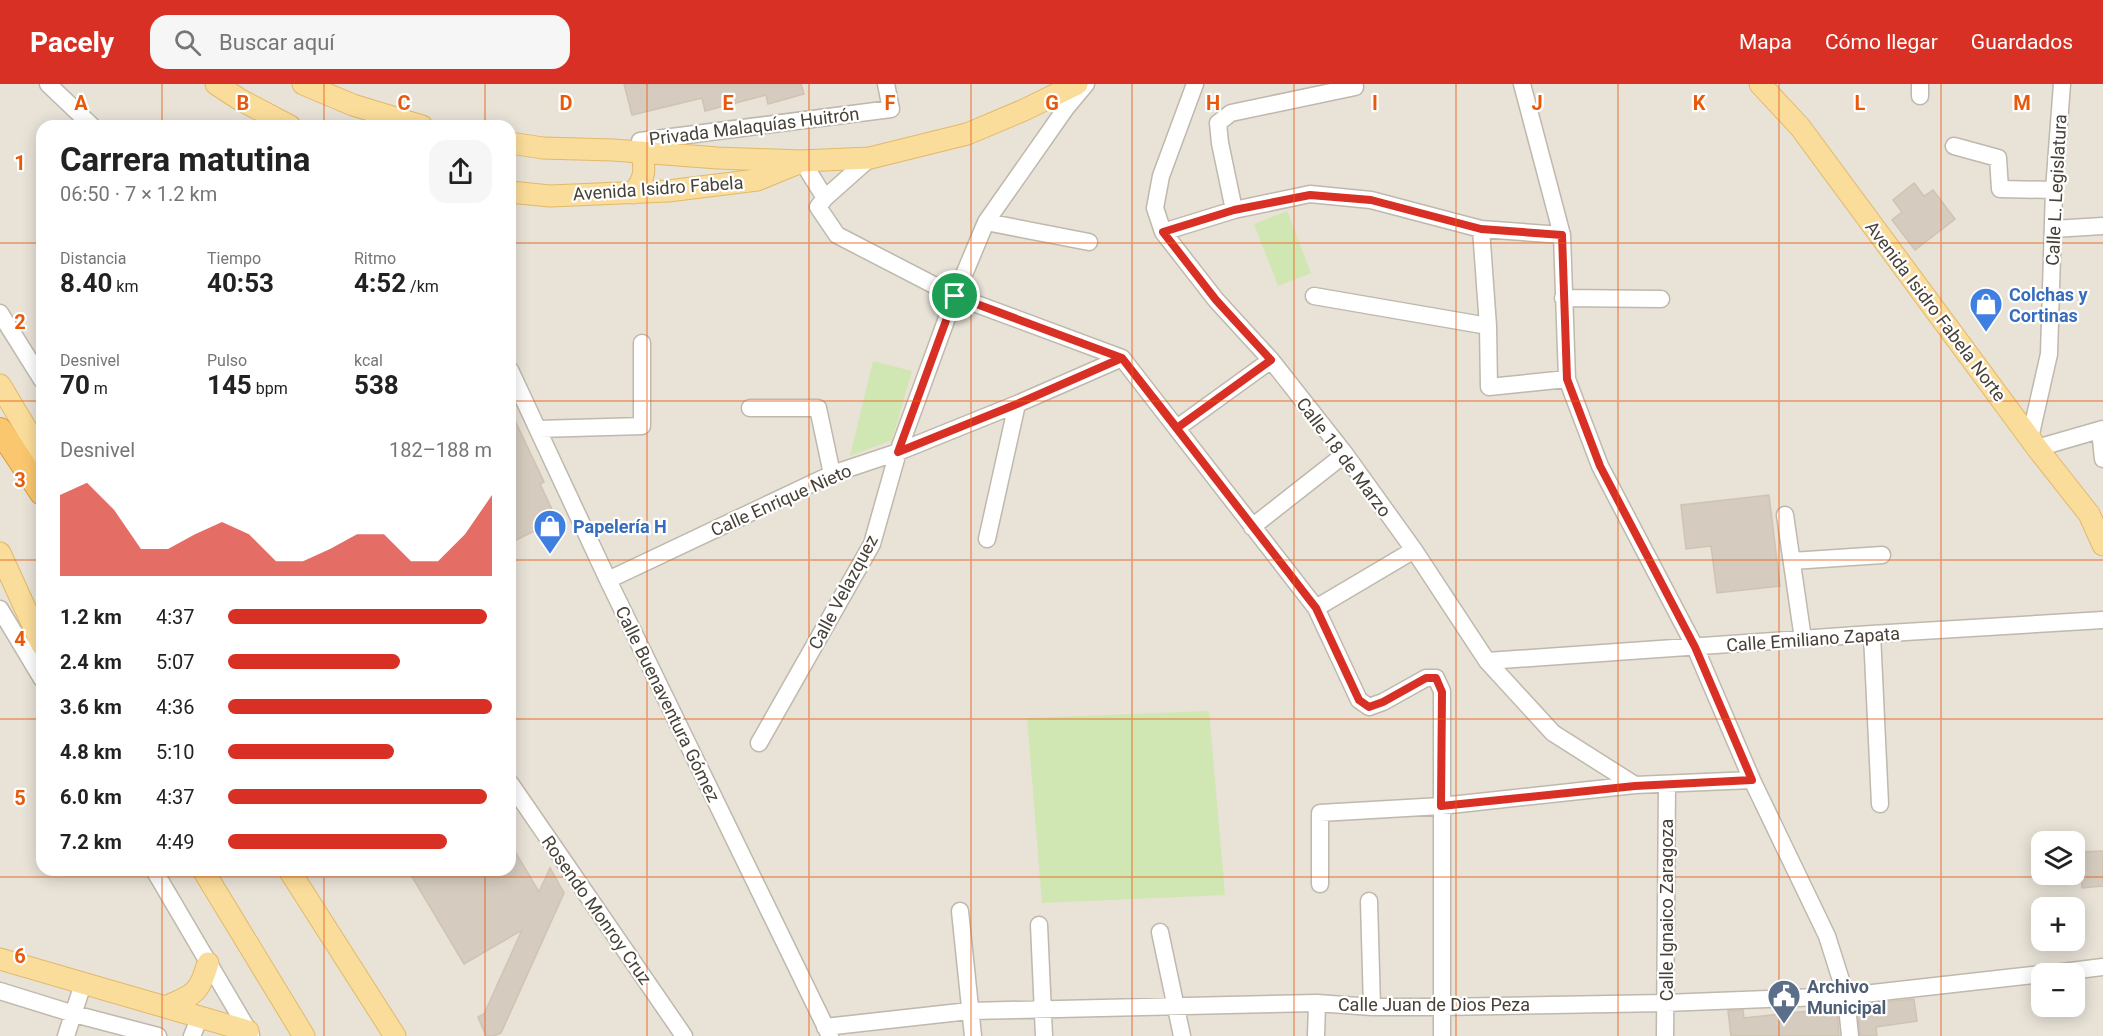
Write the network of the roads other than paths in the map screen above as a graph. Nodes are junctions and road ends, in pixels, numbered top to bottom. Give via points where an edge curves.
1 (48, 84) edge
2 (216, 84) edge
3 (303, 84) edge
4 (886, 84) edge
5 (1077, 84) edge
6 (1086, 84) edge
7 (1196, 84) edge
8 (1522, 84) edge
9 (1760, 84) edge
10 (2062, 84) edge
11 (1355, 87) dead end
12 (86, 120) edge
13 (279, 120) edge
14 (402, 120) edge
15 (516, 144) edge
16 (1954, 146) dead end
17 (641, 152) junction
18 (870, 158) junction
19 (802, 161) junction
20 (2054, 190) junction
21 (516, 193) edge
22 (633, 193) junction
23 (825, 198) junction
24 (1234, 210) junction
25 (986, 222) junction
26 (2103, 226) edge
27 (1481, 229) junction
28 (2052, 229) junction
29 (1163, 232) junction
30 (1562, 235) junction
31 (1089, 242) dead end
32 (955, 296) junction
33 (1314, 296) dead end
34 (1563, 298) junction
35 (1661, 299) dead end
36 (0, 313) edge
37 (1488, 326) junction
38 (642, 343) dead end
39 (1122, 358) junction
40 (1271, 360) junction
41 (36, 370) edge
42 (1567, 379) junction
43 (516, 383) edge
44 (0, 385) edge
45 (1017, 404) junction
46 (750, 408) dead end
47 (1177, 428) junction
48 (538, 429) junction
49 (2102, 429) edge
50 (0, 430) edge
51 (2034, 443) junction
52 (36, 445) edge
53 (898, 452) junction
54 (1345, 454) junction
55 (2103, 459) edge
56 (832, 474) junction
57 (35, 484) edge
58 (1785, 515) dead end
59 (1252, 527) junction
60 (987, 539) dead end
61 (2103, 545) edge
62 (0, 547) edge
63 (1414, 550) junction
64 (0, 553) edge
65 (1882, 555) dead end
66 (1792, 561) junction
67 (608, 580) junction
68 (36, 604) edge
69 (1316, 608) junction
70 (0, 609) edge
71 (2103, 620) edge
72 (36, 632) edge
73 (1872, 634) junction
74 (1803, 639) junction
75 (1695, 647) junction
76 (1487, 661) junction
77 (36, 669) edge
78 (759, 743) dead end
79 (1752, 780) junction
80 (1667, 784) junction
81 (1635, 786) junction
82 (516, 792) edge
83 (1880, 804) dead end
84 (1441, 806) junction
85 (157, 876) edge
86 (207, 876) edge
87 (293, 876) edge
88 (1320, 884) dead end
89 (1370, 901) dead end
90 (960, 912) dead end
91 (1039, 925) dead end
92 (1160, 932) dead end
93 (0, 959) edge
94 (208, 963) junction
95 (2103, 967) edge
96 (2085, 969) edge
97 (2031, 975) edge
98 (83, 984) junction
99 (0, 991) edge
100 (1846, 996) junction
101 (1317, 1003) junction
102 (1665, 1003) junction
103 (1177, 1006) junction
104 (165, 1007) junction
105 (1372, 1007) junction
106 (1440, 1007) junction
107 (1042, 1009) junction
108 (969, 1011) junction
109 (74, 1014) junction
110 (196, 1027) edge
111 (827, 1032) edge
112 (250, 1033) edge
113 (66, 1036) edge
114 (158, 1036) edge
115 (304, 1036) edge
116 (395, 1036) edge
117 (684, 1036) edge
118 (973, 1036) edge
119 (1044, 1036) edge
120 (1182, 1036) edge
121 (1316, 1036) edge
122 (1442, 1036) edge
123 (1665, 1036) edge
124 (1850, 1036) edge

1 - 12 street
2 - 13 main road
3 - 14 main road
4 - 17 street, Privada Malaquías Huitrón via 891,110 640,141
5 - 18 main road, Avenida Isidro Fabela via 967,134
6 - 25 street, Calle Velazquez
7 - 29 street, Calle 18 de Marzo via 1161,176 1155,208
8 - 30 street
9 - 51 main road, Avenida Isidro Fabela Norte via 1800,127
10 - 20 street, Calle L. Legislatura
11 - 24 street via 1231,113 1218,123
15 - 17 main road, Avenida Isidro Fabela
16 - 20 street via 1998,158 2000,189
17 - 19 main road, Avenida Isidro Fabela
17 - 22 main road via 646,167 643,181
18 - 19 main road, Avenida Isidro Fabela
18 - 23 street
19 - 22 main road, Avenida Isidro Fabela via 757,180
19 - 23 street
20 - 28 street, Calle L. Legislatura
21 - 22 main road, Avenida Isidro Fabela via 550,196
23 - 32 street via 818,207 837,235
24 - 27 street via 1310,195 1371,200
24 - 29 street
25 - 31 street
25 - 32 street, Calle Velazquez
26 - 28 street
27 - 30 street
27 - 37 street
28 - 51 street, Calle L. Legislatura via 2049,354
29 - 40 street, Calle 18 de Marzo via 1216,300
30 - 34 street
32 - 39 street
32 - 53 street, Calle Velazquez
33 - 37 street
34 - 35 street
34 - 42 street
36 - 41 street
37 - 42 street via 1489,387
38 - 48 street via 642,426
39 - 45 street, Calle Enrique Nieto
39 - 47 street
40 - 47 street
40 - 54 street, Calle 18 de Marzo
42 - 75 street via 1600,466
43 - 48 street, Calle Buenaventura Gómez
44 - 52 main road
45 - 53 street, Calle Enrique Nieto
45 - 60 street
46 - 56 street via 818,408
47 - 59 street
48 - 67 street, Calle Buenaventura Gómez
49 - 51 street
49 - 55 street
50 - 57 highway
51 - 61 main road, Avenida Isidro Fabela Norte via 2089,514
53 - 56 street, Calle Enrique Nieto
53 - 78 street, Calle Velazquez via 872,544
54 - 59 street
54 - 63 street, Calle 18 de Marzo
56 - 67 street, Calle Enrique Nieto
58 - 66 street
59 - 69 street
62 - 68 main road
63 - 69 street
63 - 76 street, Calle 18 de Marzo
64 - 72 main road
65 - 66 street
66 - 74 street
67 - 111 street, Calle Buenaventura Gómez
69 - 84 street via 1359,700 1369,707 1426,678 1436,678 1442,692
70 - 77 street
71 - 73 street, Calle Emiliano Zapata
73 - 74 street, Calle Emiliano Zapata
73 - 83 street
74 - 75 street, Calle Emiliano Zapata
75 - 76 street, Calle Emiliano Zapata
75 - 79 street
76 - 81 street, Calle 18 de Marzo via 1553,733
79 - 80 street
79 - 100 street via 1827,936
80 - 81 street
80 - 102 street, Calle Ignaico Zaragoza
81 - 84 street
82 - 117 street, Rosendo Monroy Cruz
84 - 88 street via 1320,813
84 - 106 street
85 - 94 street
86 - 115 main road
87 - 116 main road
89 - 105 street
90 - 108 street
91 - 107 street
92 - 103 street
93 - 98 main road
94 - 104 main road via 201,986 189,997
94 - 112 street
95 - 96 street, Calle Juan de Dios Peza
97 - 100 street, Calle Juan de Dios Peza
98 - 104 main road
98 - 109 street
99 - 109 street
100 - 102 street, Calle Juan de Dios Peza
100 - 124 street
101 - 103 street, Calle Juan de Dios Peza
101 - 105 street, Calle Juan de Dios Peza
101 - 121 street
102 - 106 street, Calle Juan de Dios Peza
102 - 123 street, Calle Ignaico Zaragoza
103 - 107 street, Calle Juan de Dios Peza
103 - 120 street
104 - 110 main road
105 - 106 street, Calle Juan de Dios Peza
106 - 122 street
107 - 108 street, Calle Juan de Dios Peza
107 - 119 street
108 - 111 street, Calle Juan de Dios Peza
108 - 118 street
109 - 113 street
109 - 114 street
110 - 112 main road

